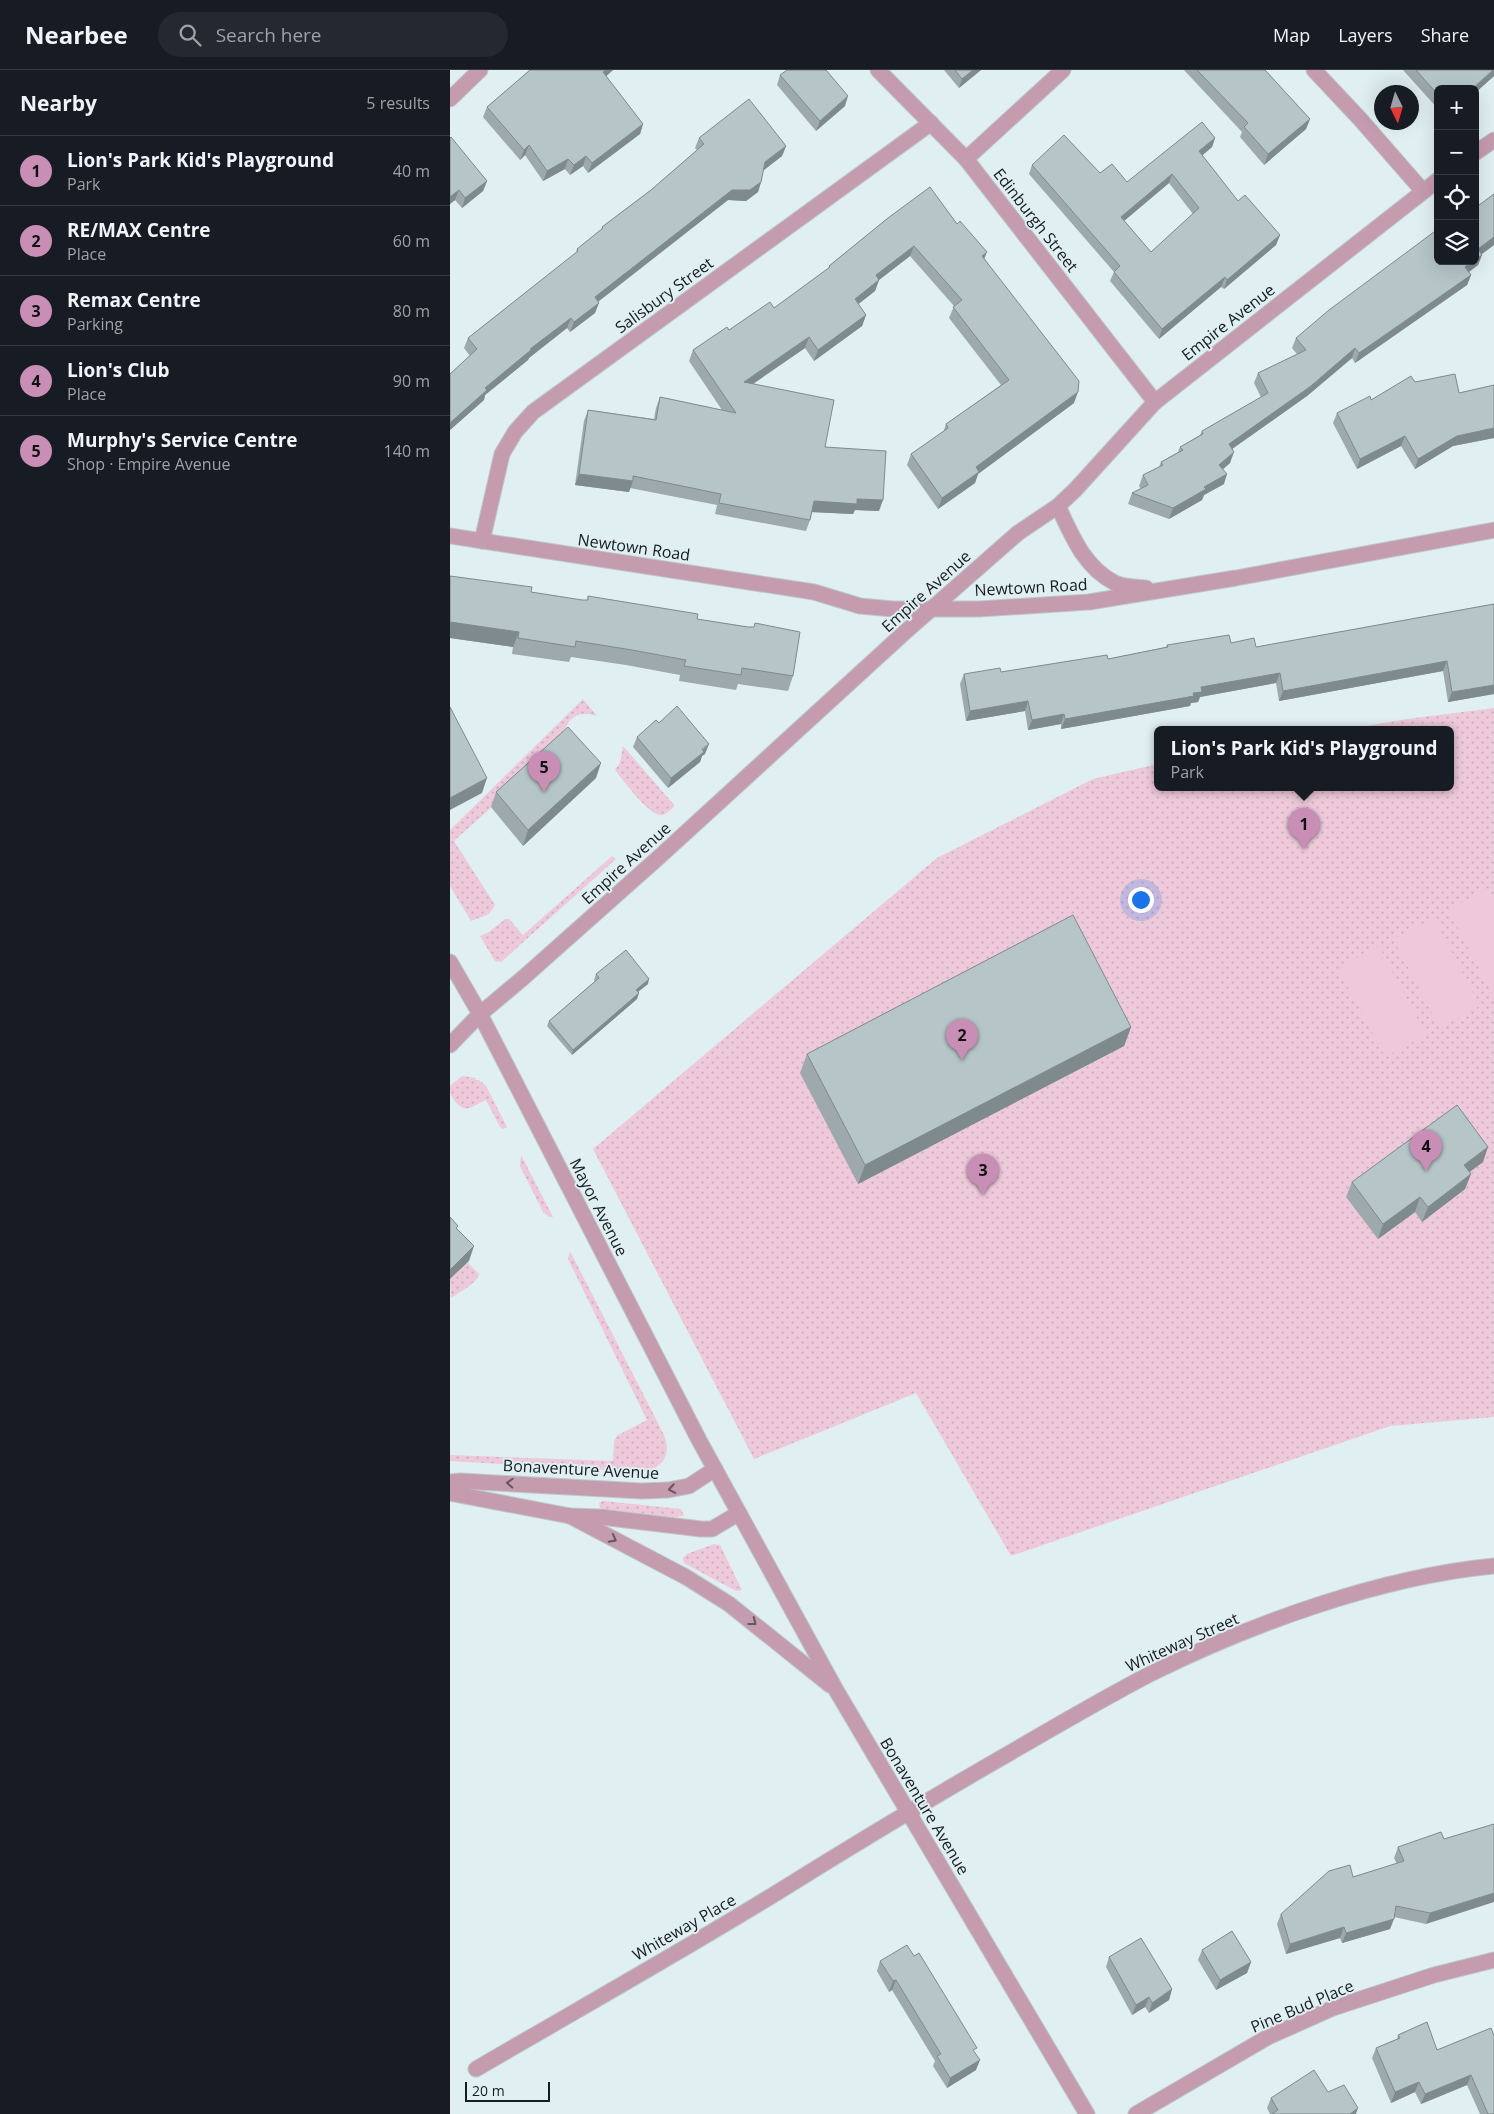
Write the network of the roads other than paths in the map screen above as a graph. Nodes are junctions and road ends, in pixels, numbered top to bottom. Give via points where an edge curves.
1 (480, 70) edge
2 (878, 70) edge
3 (1063, 70) edge
4 (1314, 70) edge
5 (452, 95) edge
6 (931, 123) junction
7 (1494, 140) edge
8 (1479, 151) edge
9 (966, 158) junction
10 (1434, 182) edge
11 (1422, 190) junction
12 (1155, 402) junction
13 (1058, 506) junction
14 (1494, 530) edge
15 (450, 536) edge
16 (482, 541) junction
17 (1160, 591) junction
18 (932, 609) junction
19 (450, 962) edge
20 (480, 1014) junction
21 (450, 1045) edge
22 (715, 1469) junction
23 (450, 1482) edge
24 (450, 1493) edge
25 (739, 1513) junction
26 (570, 1516) junction
27 (1494, 1566) edge
28 (836, 1690) junction
29 (908, 1811) junction
30 (1494, 1960) edge
31 (476, 2069) dead end
32 (1087, 2114) edge
33 (1136, 2114) edge

1 - 5 street
2 - 6 street, Edinburgh Street
3 - 9 street
4 - 11 street
6 - 9 street, Edinburgh Street
6 - 16 street, Salisbury Street via 533,412 515,432 502,454
7 - 8 street
9 - 12 street, Edinburgh Street
10 - 11 street, Empire Avenue
11 - 12 street, Empire Avenue
12 - 13 street, Empire Avenue
13 - 17 street via 1085,558 1099,572 1117,584
13 - 18 street, Empire Avenue via 1018,533
14 - 17 street, Newtown Road
15 - 16 street, Newtown Road
16 - 18 street, Newtown Road via 814,592 860,606
17 - 18 street, Newtown Road via 1089,602
18 - 20 street, Empire Avenue
19 - 20 street, Mayor Avenue
20 - 21 street, Empire Avenue
20 - 22 street, Mayor Avenue
22 -> 23 street, Bonaventure Avenue via 689,1486 668,1490
22 - 25 street, Bonaventure Avenue
24 - 26 street
25 - 26 street via 712,1529
25 - 28 street, Bonaventure Avenue
26 -> 28 street via 686,1577 729,1604
27 - 29 street, Whiteway Street via 1412,1579 1337,1600 1214,1645 1097,1702
28 - 29 street, Bonaventure Avenue
29 - 31 street, Whiteway Place via 756,1905
29 - 32 street, Bonaventure Avenue
30 - 33 street, Pine Bud Place via 1434,1975 1333,2008 1268,2037

